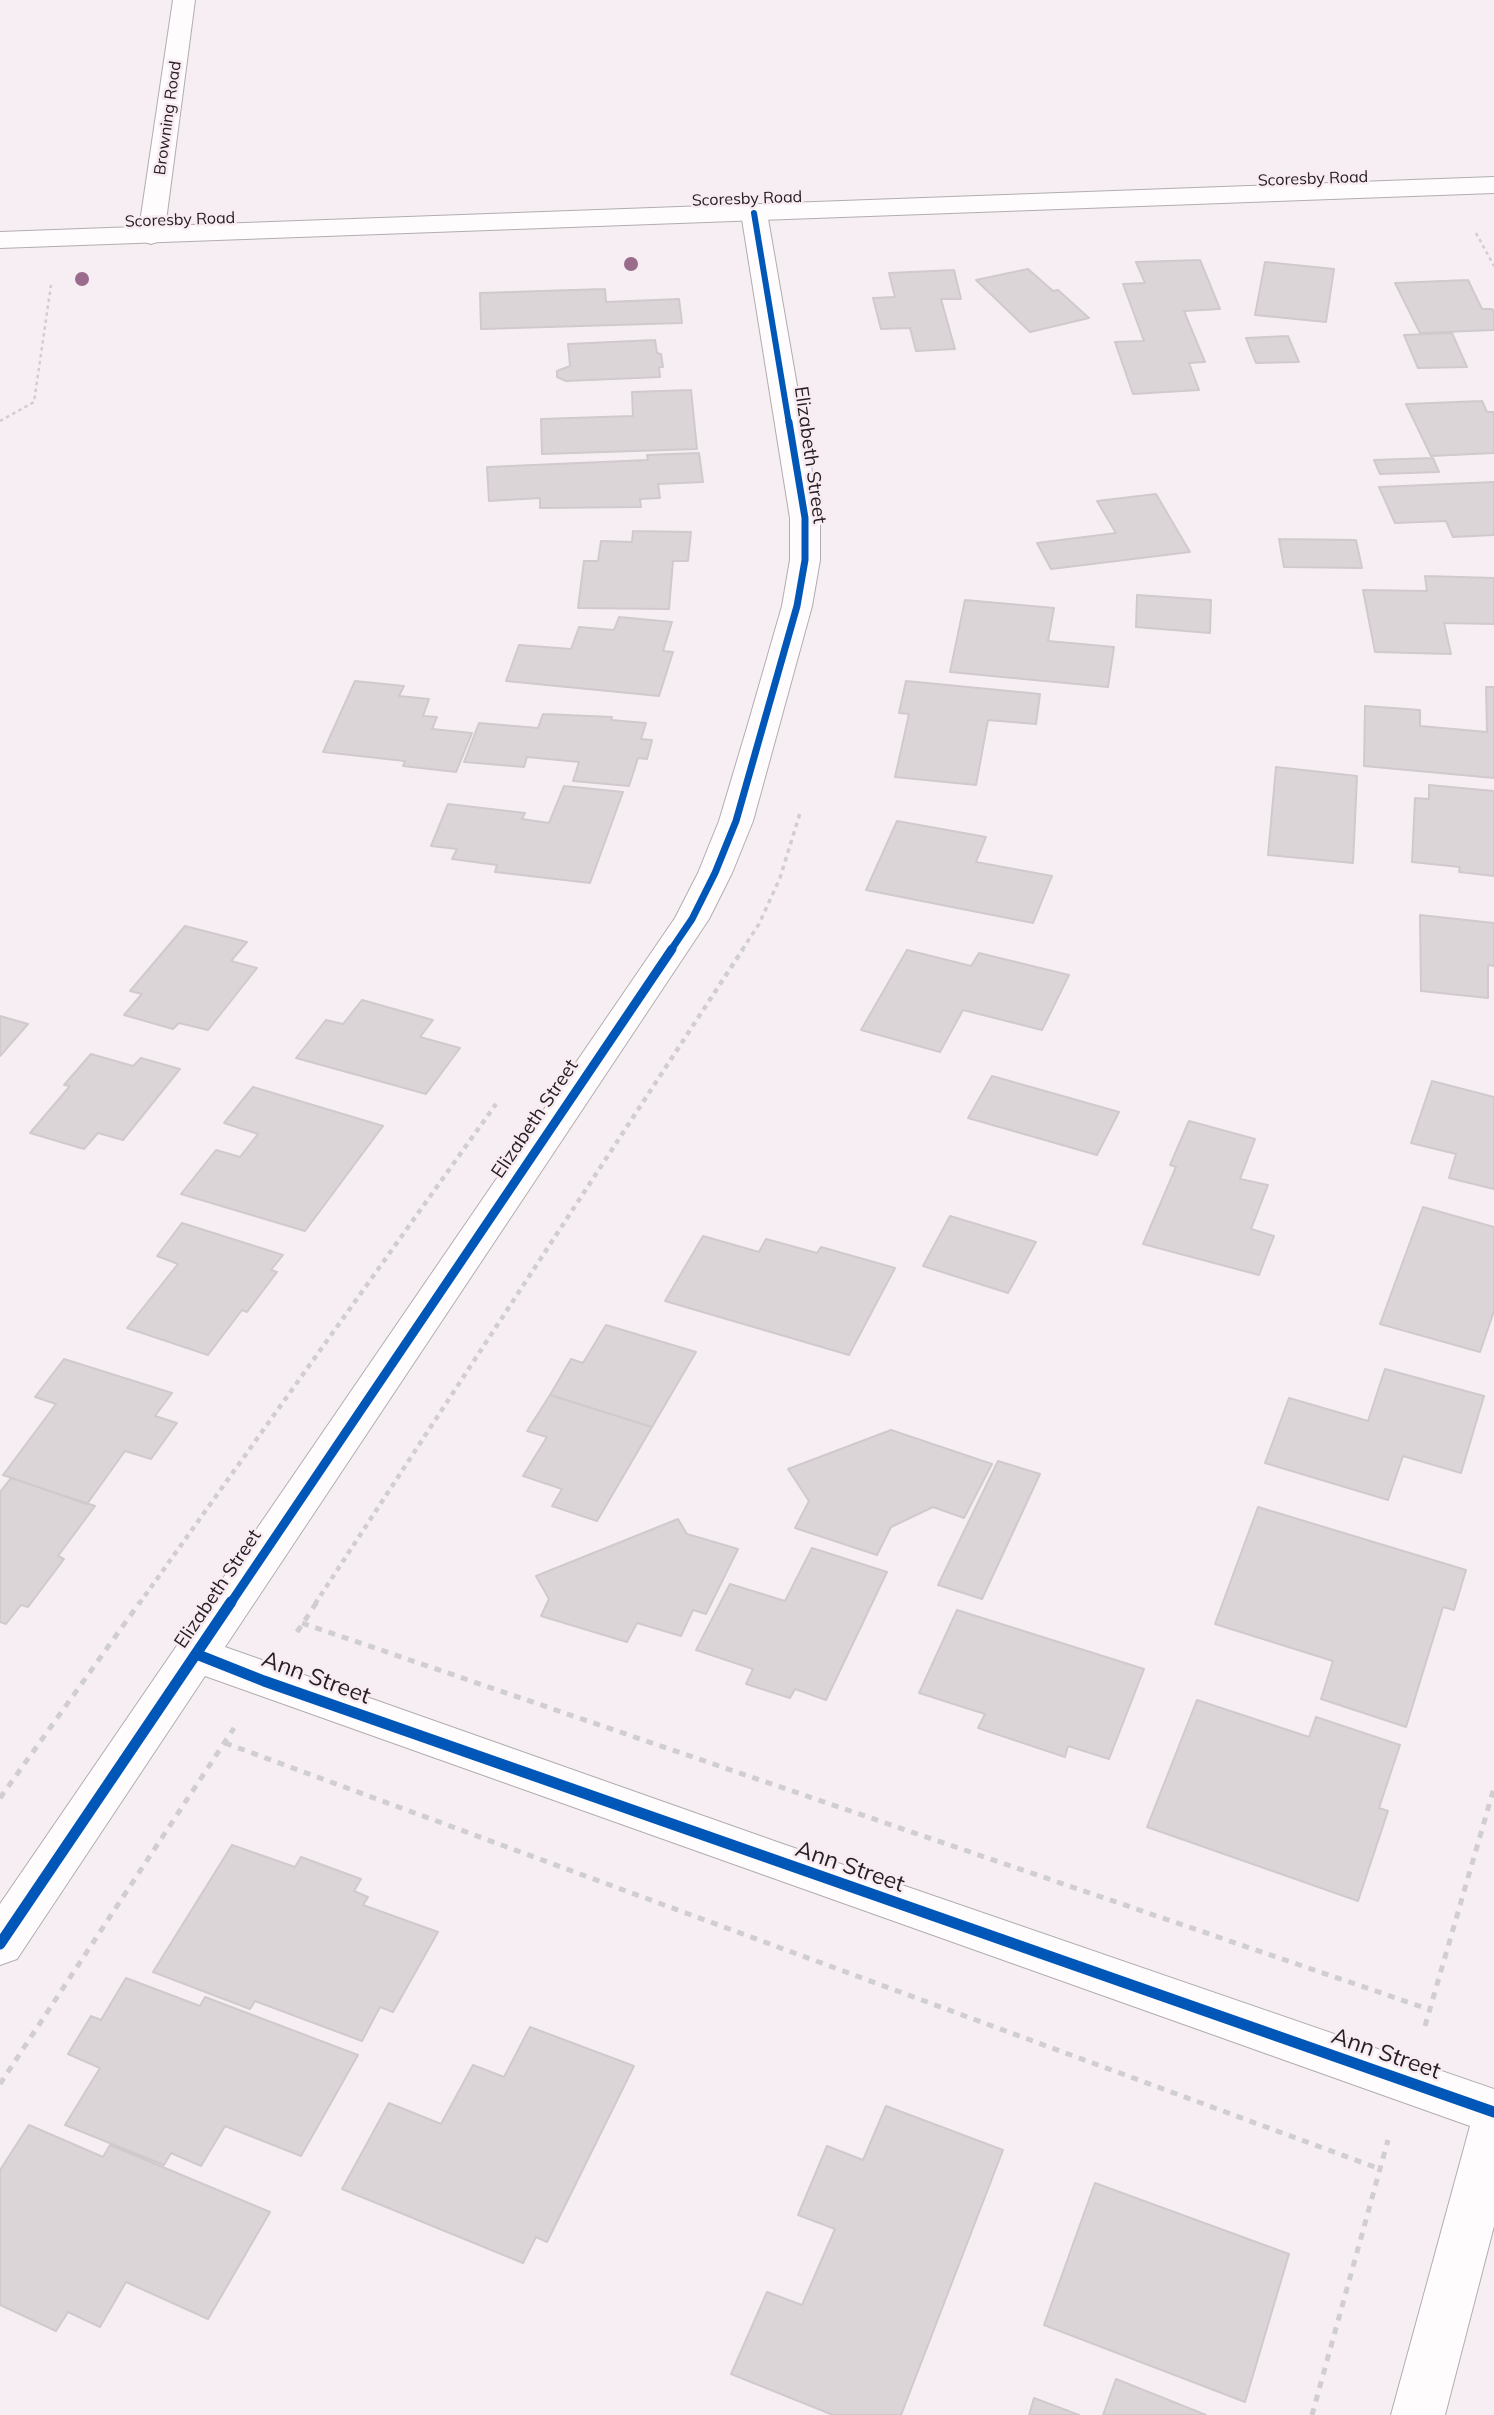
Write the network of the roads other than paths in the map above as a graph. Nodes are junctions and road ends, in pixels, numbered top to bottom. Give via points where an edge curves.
1 (184, 0) edge
2 (1494, 185) edge
3 (754, 213) junction
4 (150, 236) junction
5 (0, 240) edge
6 (196, 1654) junction
7 (0, 1944) edge
8 (1494, 2112) edge
9 (1494, 2129) edge
10 (1418, 2415) edge

1 - 4 street, Browning Road
2 - 3 street, Scoresby Road
3 - 4 street, Scoresby Road
3 - 6 street, Elizabeth Street via 805,518 804,559 797,606 736,821 692,919
4 - 5 street, Scoresby Road
6 - 7 street, Elizabeth Street
6 - 8 street, Ann Street
9 - 10 street

